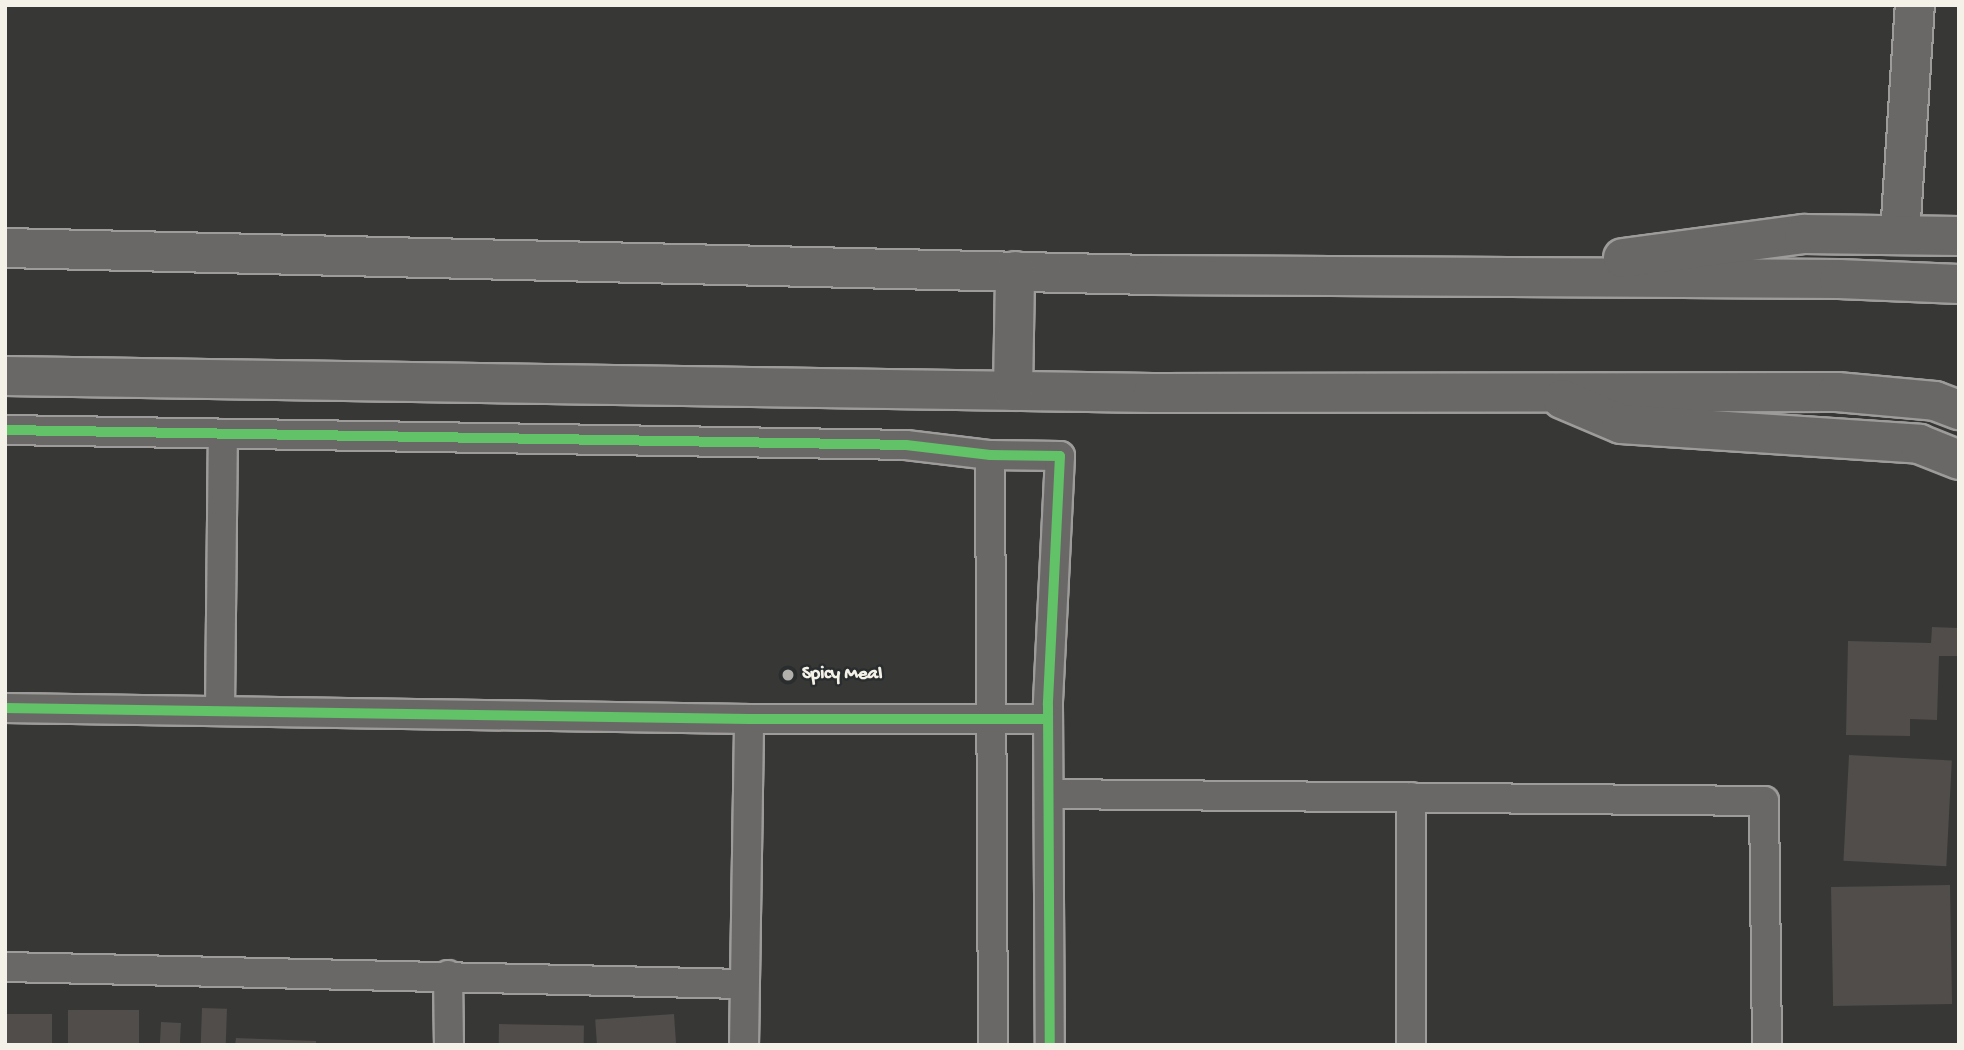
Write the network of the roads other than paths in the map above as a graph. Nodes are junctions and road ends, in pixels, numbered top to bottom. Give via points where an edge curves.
1 (1915, 5) edge
2 (1900, 235) junction
3 (1959, 236) edge
4 (5, 248) edge
5 (1015, 271) junction
6 (1480, 276) junction
7 (1959, 284) edge
8 (5, 376) edge
9 (1013, 391) junction
10 (1547, 393) junction
11 (1959, 410) edge
12 (5, 430) edge
13 (223, 434) junction
14 (990, 455) junction
15 (1959, 460) edge
16 (5, 708) edge
17 (220, 710) junction
18 (992, 718) junction
19 (749, 719) junction
20 (1048, 719) junction
21 (1049, 794) junction
22 (1410, 797) junction
23 (5, 967) edge
24 (448, 975) junction
25 (744, 984) junction
26 (449, 1045) edge
27 (744, 1045) edge
28 (993, 1045) edge
29 (1049, 1045) edge
30 (1411, 1045) edge
31 (1766, 1045) edge

1 - 2 main road
2 - 3 main road
2 - 6 main road via 1804,234
4 - 5 main road
5 - 6 main road
5 - 9 main road
6 - 7 main road
8 - 9 main road
9 - 10 main road
10 - 11 main road via 1837,392 1935,401
10 - 15 main road via 1621,424 1919,444
12 - 13 street
13 - 14 street via 906,445
13 - 17 street
14 - 18 street
14 - 20 street via 1060,456
16 - 17 street
17 - 19 street
18 - 19 street
18 - 20 street
18 - 28 street
19 - 25 street
20 - 21 street
21 - 22 street
21 - 29 street
22 - 30 street
22 - 31 street via 1764,801
23 - 24 street
24 - 25 street
24 - 26 street
25 - 27 street

